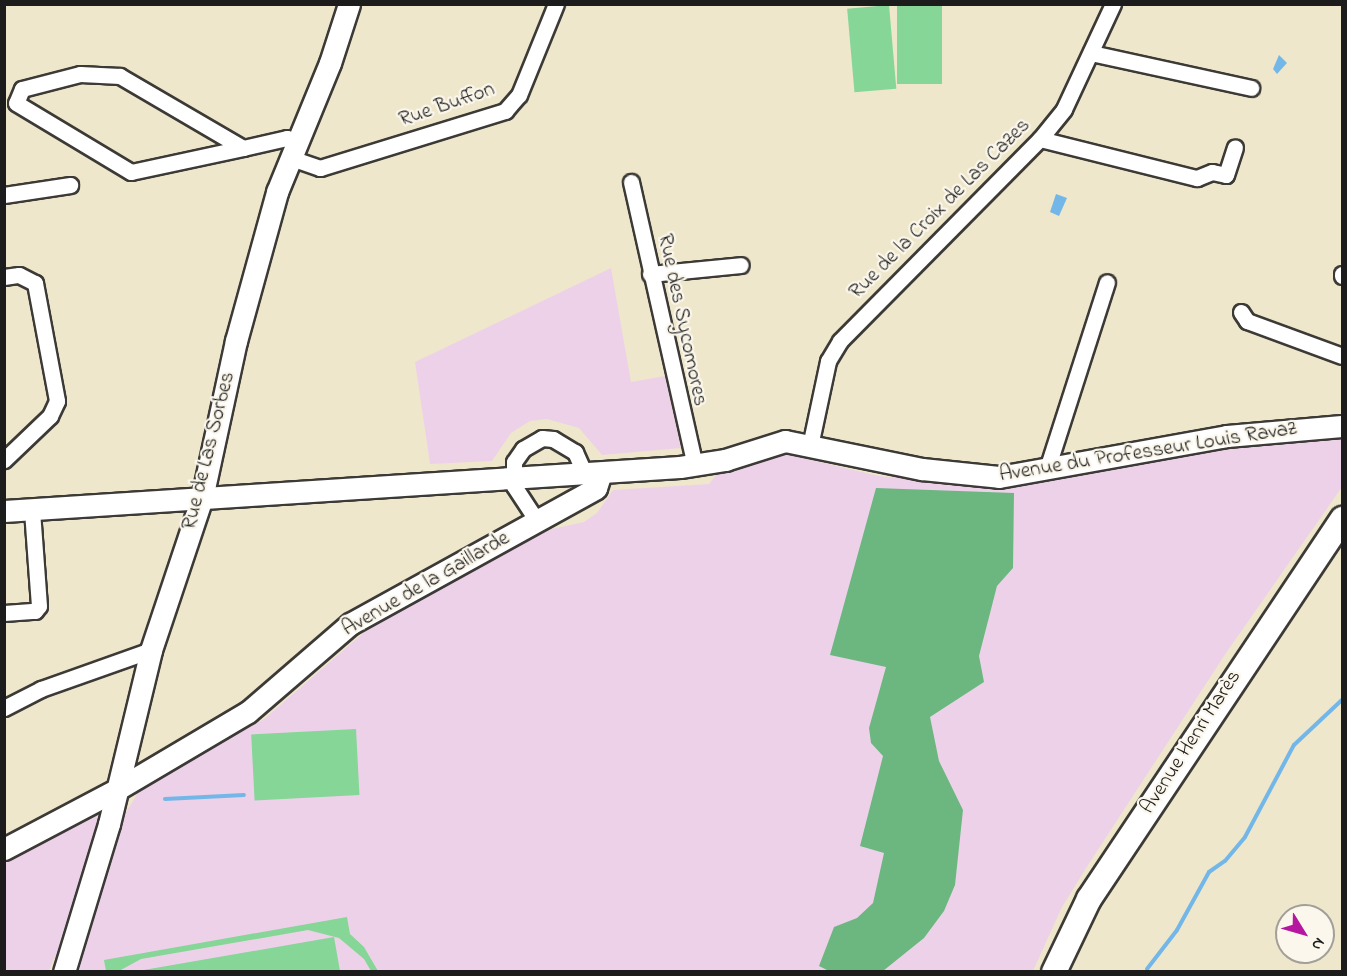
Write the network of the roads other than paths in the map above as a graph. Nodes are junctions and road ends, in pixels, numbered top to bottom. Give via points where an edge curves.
1 (349, 4) edge
2 (556, 4) edge
3 (1113, 4) edge
4 (1091, 53) junction
5 (1251, 88) dead end
6 (1040, 139) junction
7 (1235, 147) dead end
8 (243, 148) junction
9 (294, 150) junction
10 (630, 182) dead end
11 (70, 185) dead end
12 (4, 195) edge
13 (741, 265) dead end
14 (650, 274) junction
15 (4, 278) edge
16 (1107, 282) dead end
17 (1241, 312) dead end
18 (1342, 356) edge
19 (1342, 426) edge
20 (810, 446) junction
21 (4, 460) edge
22 (694, 466) junction
23 (1047, 469) junction
24 (593, 473) junction
25 (513, 478) junction
26 (202, 498) junction
27 (32, 510) junction
28 (4, 511) edge
29 (1342, 519) edge
30 (537, 521) junction
31 (4, 613) edge
32 (151, 650) junction
33 (4, 708) edge
34 (116, 790) junction
35 (4, 849) edge
36 (1057, 971) edge
37 (64, 972) edge

1 - 9 street, Rue de Las Sorbes via 330,63
2 - 9 street, Rue Buffon via 519,95 505,111 320,168
3 - 4 street, Rue de la Croix de Las Cazes
4 - 5 street
4 - 6 street, Rue de la Croix de Las Cazes via 1064,109
6 - 7 street via 1197,178 1212,172 1226,176
6 - 20 street, Rue de la Croix de Las Cazes via 840,341 828,361
8 - 8 street, Rue Buffon via 131,172 16,102 22,89 80,74 120,76
8 - 9 street, Rue Buffon via 287,138
9 - 26 street, Rue de Las Sorbes via 277,192 236,341
10 - 14 street, Rue des Sycomores
11 - 12 street
13 - 14 street
14 - 22 street, Rue des Sycomores
15 - 21 street via 19,275 35,283 57,401 50,416
16 - 23 street
17 - 18 street via 1247,321
19 - 23 street, Avenue du Professeur Louis Ravaz via 1227,436
20 - 22 street, Avenue du Professeur Louis Ravaz via 785,441
20 - 23 street, Avenue du Professeur Louis Ravaz via 964,475 999,477
22 - 24 street, Avenue du Professeur Louis Ravaz
24 - 25 street, Avenue du Professeur Louis Ravaz
24 - 25 street via 567,445 542,438 531,442 516,458
24 - 30 street, Avenue de la Gaillarde via 596,488
25 - 26 street, Avenue du Professeur Louis Ravaz
25 - 30 street via 518,496
26 - 27 street, Avenue du Professeur Louis Ravaz
26 - 32 street, Rue de Las Sorbes
27 - 28 street, Avenue du Professeur Louis Ravaz
27 - 31 street via 39,606 35,611
29 - 36 main road, Avenue Henri Marès via 1089,898
30 - 34 street, Avenue de la Gaillarde via 350,624 248,712
32 - 33 street via 41,689
32 - 34 street, Rue de Las Sorbes
34 - 35 street, Avenue de la Gaillarde
34 - 37 street, Rue de Las Sorbes

